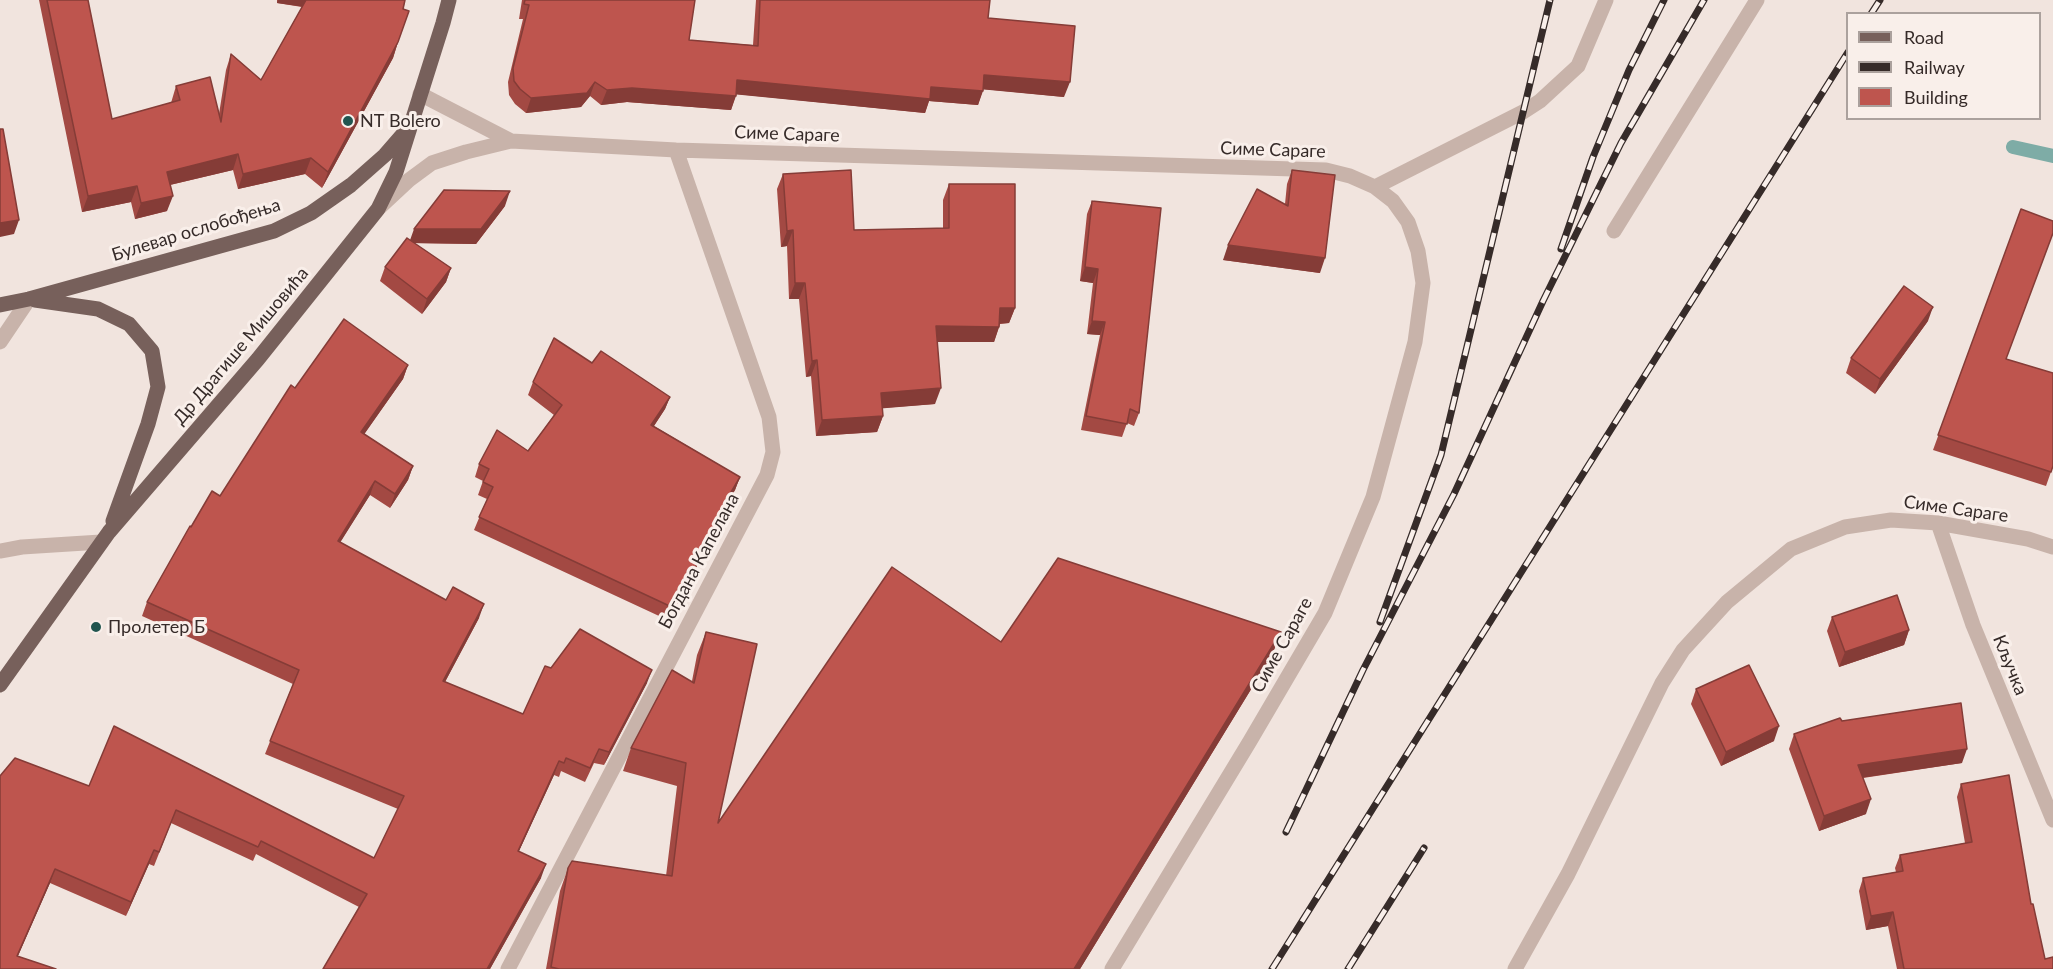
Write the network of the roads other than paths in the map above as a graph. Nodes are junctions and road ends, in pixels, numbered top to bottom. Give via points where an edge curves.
1 (449, 0) edge
2 (1606, 0) edge
3 (1758, 0) edge
4 (420, 94) junction
5 (409, 127) junction
6 (512, 141) junction
7 (676, 150) junction
8 (1375, 187) junction
9 (378, 209) junction
10 (1614, 231) dead end
11 (29, 299) junction
12 (0, 305) edge
13 (0, 342) edge
14 (1938, 523) junction
15 (105, 537) junction
16 (2053, 546) edge
17 (0, 551) edge
18 (0, 685) edge
19 (2053, 820) edge
20 (508, 969) edge
21 (1112, 969) edge
22 (1515, 969) edge

1 - 4 main road, Др Драгише Мишовића
2 - 8 street via 1578,66 1540,101
3 - 10 street
4 - 5 main road, Др Драгише Мишовића
4 - 6 street, Симе Сараге
5 - 9 main road, Др Драгише Мишовића via 396,172
5 - 11 main road, Булевар ослобођења via 351,185 311,213 274,231
6 - 7 street, Симе Сараге
6 - 9 street, Симе Сараге via 432,163
7 - 8 street, Симе Сараге via 1326,170
7 - 20 street, Богдана Капелана via 769,417 773,452 767,475
8 - 21 street, Симе Сараге via 1394,201 1408,222 1423,283 1415,342 1373,497 1325,613
9 - 15 main road, Др Драгише Мишовића via 258,359
11 - 12 main road, Булевар ослобођења
11 - 13 street
11 - 15 main road via 98,309 129,324 152,351 158,387
14 - 16 street, Симе Сараге
14 - 19 street, Кључка via 1973,625
14 - 22 street, Симе Сараге via 1891,520 1845,527 1791,549 1727,602 1683,650 1662,683 1568,874
15 - 17 street
15 - 18 main road, Др Драгише Мишовића

